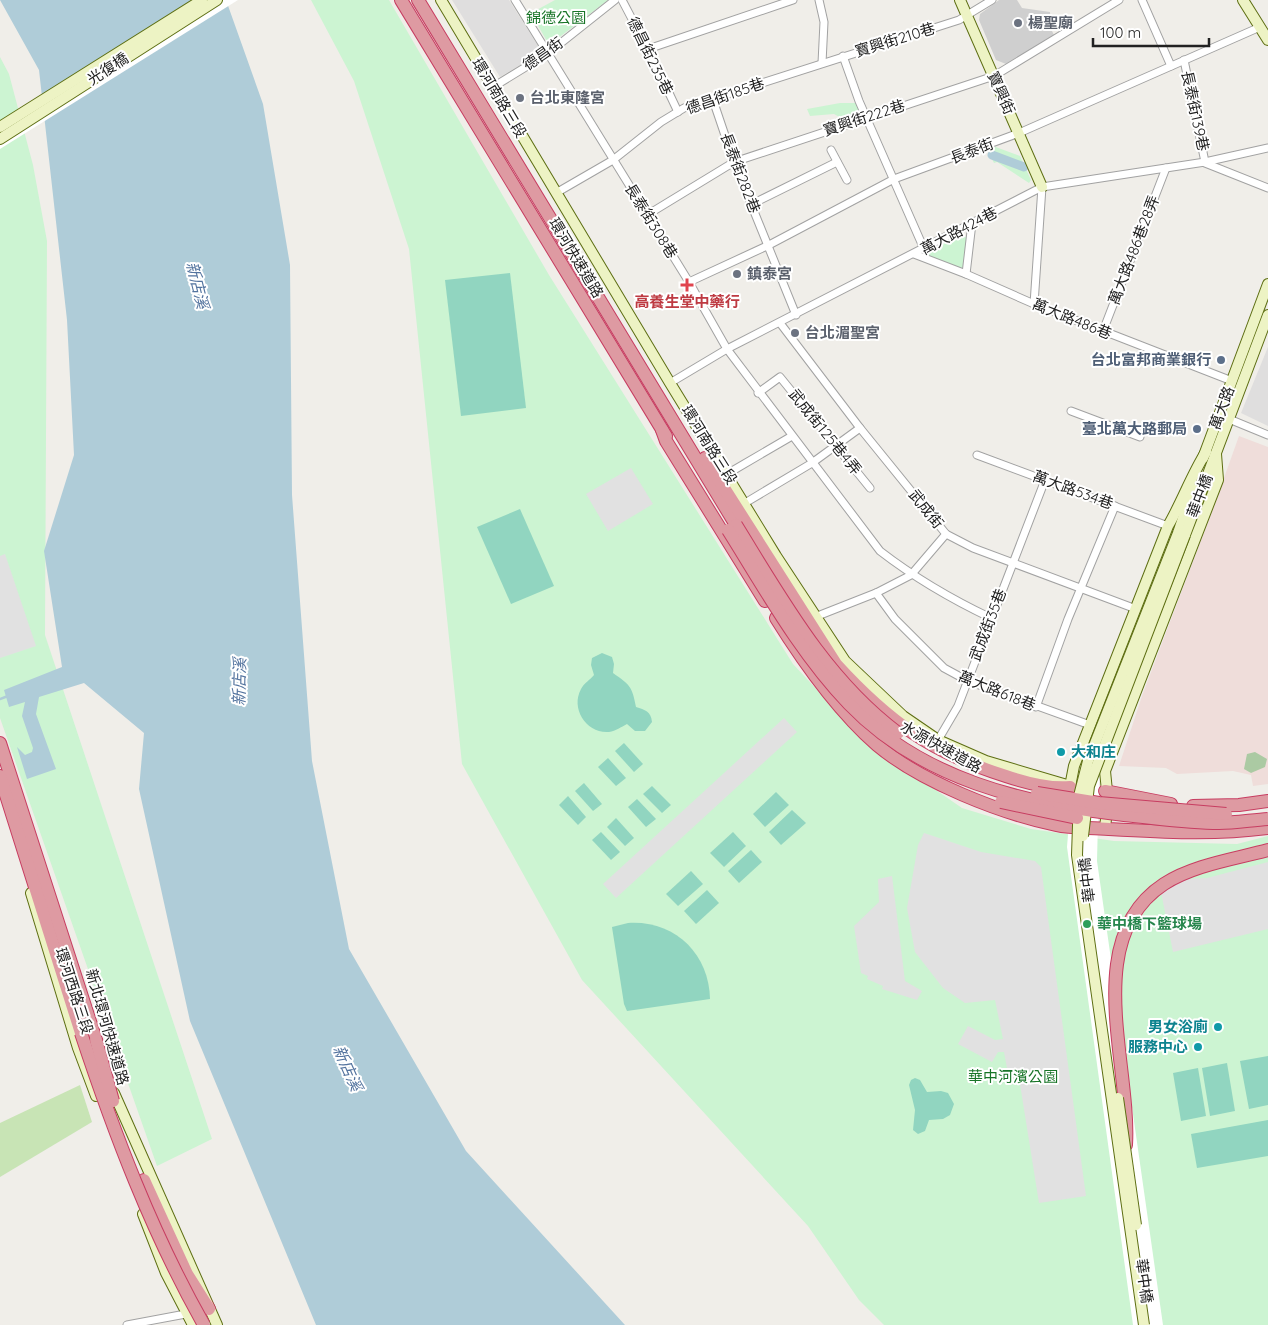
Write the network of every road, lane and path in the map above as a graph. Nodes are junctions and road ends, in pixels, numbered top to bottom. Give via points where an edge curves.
1 (202, 0) edge
2 (217, 0) edge
3 (402, 0) edge
4 (418, 0) edge
5 (441, 0) edge
6 (515, 0) edge
7 (615, 0) edge
8 (622, 0) edge
9 (793, 0) edge
10 (819, 0) edge
11 (960, 0) edge
12 (992, 0) edge
13 (1119, 0) edge
14 (1142, 0) edge
15 (1243, 0) edge
16 (967, 16) junction
17 (1265, 34) edge
18 (648, 48) junction
19 (547, 54) junction
20 (843, 56) junction
21 (1184, 60) junction
22 (822, 63) junction
23 (1171, 66) junction
24 (994, 76) junction
25 (493, 87) junction
26 (713, 100) junction
27 (678, 112) junction
28 (866, 117) junction
29 (0, 127) edge
30 (1019, 133) junction
31 (0, 139) edge
32 (1268, 148) edge
33 (831, 150) dead end
34 (612, 160) junction
35 (734, 162) junction
36 (837, 162) junction
37 (1205, 162) junction
38 (1166, 168) junction
39 (894, 179) junction
40 (846, 180) dead end
41 (1042, 187) junction
42 (1268, 188) edge
43 (556, 193) junction
44 (752, 204) junction
45 (647, 215) junction
46 (972, 224) junction
47 (769, 245) junction
48 (924, 249) junction
49 (914, 254) junction
50 (966, 274) junction
51 (689, 282) junction
52 (1268, 284) edge
53 (1034, 304) junction
54 (796, 315) junction
55 (1268, 315) edge
56 (780, 323) junction
57 (1103, 331) junction
58 (727, 349) junction
59 (1232, 381) junction
60 (670, 383) junction
61 (758, 393) junction
62 (1072, 411) dead end
63 (1229, 419) junction
64 (674, 423) junction
65 (860, 428) junction
66 (662, 430) junction
67 (1268, 435) edge
68 (792, 436) junction
69 (1140, 437) dead end
70 (837, 447) junction
71 (1206, 452) junction
72 (1216, 454) junction
73 (977, 455) dead end
74 (812, 463) junction
75 (727, 474) junction
76 (1045, 480) junction
77 (870, 488) dead end
78 (745, 504) junction
79 (1115, 506) junction
80 (1168, 526) junction
81 (732, 527) junction
82 (946, 534) junction
83 (1182, 534) junction
84 (1012, 563) junction
85 (911, 575) junction
86 (1082, 588) junction
87 (876, 593) junction
88 (1136, 609) junction
89 (815, 617) junction
90 (991, 618) junction
91 (968, 680) junction
92 (849, 704) junction
93 (1036, 707) junction
94 (1090, 724) junction
95 (938, 740) junction
96 (0, 744) edge
97 (0, 758) edge
98 (1074, 766) junction
99 (1105, 771) junction
100 (0, 776) edge
101 (1070, 787) junction
102 (1105, 791) junction
103 (0, 794) edge
104 (1268, 801) edge
105 (1268, 810) edge
106 (1078, 818) junction
107 (1268, 819) edge
108 (1057, 826) junction
109 (1105, 828) junction
110 (1268, 828) edge
111 (1268, 850) edge
112 (1215, 856) dead end
113 (1164, 884) junction
114 (1126, 1155) junction
115 (209, 1309) junction
116 (187, 1314) junction
117 (127, 1325) edge
118 (193, 1325) edge
119 (204, 1325) edge
120 (217, 1325) edge
121 (1144, 1325) edge
122 (1150, 1325) edge

1 - 29 main road, 光復橋
2 - 31 main road, 光復橋
3 - 66 highway, 環河快速道路
4 - 64 highway, 環河快速道路
5 - 25 main road, 環河南路三段
6 - 19 street, 長泰街308巷
7 - 19 street, 德昌街
8 - 18 street, 德昌街235巷
9 - 18 street
10 - 22 street via 824,22
11 - 16 main road, 寶興街
12 - 16 street, 寶興街210巷
13 - 24 street, 寶興街222巷
14 - 23 street
15 - 17 main road
16 - 20 street, 寶興街210巷
16 - 24 main road, 寶興街
17 - 21 street, 長泰街
18 - 27 street, 德昌街235巷
19 - 25 street, 德昌街
19 - 34 street, 長泰街308巷
20 - 22 street, 寶興街210巷
20 - 28 street
21 - 23 street, 長泰街
21 - 37 street, 長泰街139巷
22 - 26 street, 德昌街185巷
23 - 30 street, 長泰街
24 - 28 street, 寶興街222巷
24 - 30 main road, 寶興街
25 - 43 main road, 環河南路三段
26 - 27 street, 德昌街185巷
26 - 35 street, 長泰街282巷
27 - 34 street, 德昌街185巷
28 - 35 street, 寶興街222巷
28 - 39 street
30 - 39 street, 長泰街
30 - 41 main road, 寶興街
32 - 37 street, 萬大路424巷
33 - 36 street
34 - 43 street, 德昌街185巷
34 - 45 street, 長泰街308巷
35 - 44 street, 長泰街282巷
35 - 45 street, 寶興街222巷
36 - 40 street
36 - 44 street
37 - 38 street, 萬大路424巷
37 - 42 street
38 - 41 street, 萬大路424巷
38 - 57 street, 萬大路486巷28弄
39 - 47 street, 長泰街
39 - 48 street
41 - 46 street, 萬大路424巷
41 - 53 street
43 - 60 main road, 環河南路三段
44 - 47 street, 長泰街282巷
45 - 51 street, 長泰街308巷
46 - 48 street, 萬大路424巷
46 - 50 street
47 - 51 street, 長泰街
47 - 54 street, 長泰街282巷
48 - 49 street, 萬大路424巷
49 - 50 street, 萬大路486巷
49 - 54 street, 萬大路424巷
50 - 53 street, 萬大路486巷
51 - 58 street, 長泰街308巷
52 - 59 main road, 萬大路
53 - 57 street, 萬大路486巷
54 - 56 street, 萬大路424巷
55 - 63 main road, 萬大路
56 - 58 street, 萬大路424巷
56 - 65 street, 武成街
57 - 59 street, 萬大路486巷
58 - 60 street, 萬大路424巷
58 - 61 street, 長泰街308巷
59 - 71 main road, 萬大路
60 - 75 main road, 環河南路三段
61 - 68 street, 長泰街308巷
61 - 70 street, 武成街125巷4弄 via 780,377
62 - 69 street
63 - 67 street
63 - 72 main road, 萬大路
64 - 81 highway, 環河快速道路
64 - 101 highway via 689,433 836,664 863,694 892,719 958,759 1036,784
65 - 70 street
65 - 82 street, 武成街
66 - 81 highway, 環河快速道路
66 - 108 highway via 791,643 850,720 909,768 975,800
68 - 74 street, 長泰街308巷
68 - 75 street
70 - 74 street
70 - 77 street, 武成街125巷4弄
71 - 80 main road
71 - 83 main road, 萬大路
72 - 83 main road, 華中橋
72 - 99 main road via 1218,480
73 - 76 street, 萬大路534巷
74 - 78 street
74 - 85 street, 長泰街308巷 via 880,551
75 - 78 main road, 環河南路三段
76 - 79 street, 萬大路534巷
76 - 84 street, 武成街35巷
78 - 89 main road, 環河南路三段
79 - 80 street, 萬大路534巷
79 - 86 street
80 - 88 main road
81 - 92 highway, 水源快速道路, bridge via 788,625
81 - 105 highway, 水源快速道路, bridge via 832,670 874,714 937,758 994,782 1082,802 1214,814
82 - 84 street, 武成街
82 - 85 street
83 - 106 main road, 華中橋, bridge via 1094,744 1082,782
83 - 114 main road, 華中橋, bridge via 1096,763 1085,817 1085,874
84 - 86 street, 武成街
84 - 90 street, 武成街35巷
85 - 87 street
85 - 90 street, 長泰街308巷
86 - 88 street, 武成街
86 - 93 street
87 - 89 street
87 - 91 street, 萬大路618巷 via 927,654 944,668
88 - 94 main road
89 - 95 main road, 環河南路三段 via 845,661 871,688
90 - 91 street, 武成街35巷
91 - 93 street, 萬大路618巷
91 - 95 street, 武成街35巷 via 958,706
92 - 106 highway, bridge via 870,731 912,762 960,786 1019,807
92 - 107 highway, 水源快速道路, bridge via 908,750 968,782 1002,793 1082,810 1195,822
93 - 94 street, 萬大路618巷
94 - 98 main road
95 - 101 main road, 環河南路三段 via 986,761
96 - 115 highway, 新北環河快速道路, bridge via 90,1021 111,1096 144,1180 187,1274
97 - 115 main road, 環河西路三段 via 90,1041
98 - 99 main road via 1079,778 1093,780
98 - 101 main road
99 - 102 main road
100 - 119 highway, 新北環河快速道路, bridge via 108,1110 149,1216
101 - 102 main road, 環河南路三段
101 - 108 main road via 1059,811
102 - 104 highway via 1180,805 1239,805
102 - 109 main road via 1108,801
103 - 116 main road, 環河西路三段 via 78,1048 166,1273
106 - 121 main road, 華中橋, bridge via 1077,855
108 - 109 highway
109 - 110 highway via 1183,833
111 - 113 highway
112 - 113 highway
113 - 114 highway, bridge via 1129,922 1115,966 1115,996 1127,1107
114 - 122 main road, 華中橋, bridge
115 - 116 street
115 - 120 main road, 環河西路三段
116 - 117 street
116 - 118 main road, 環河西路三段

